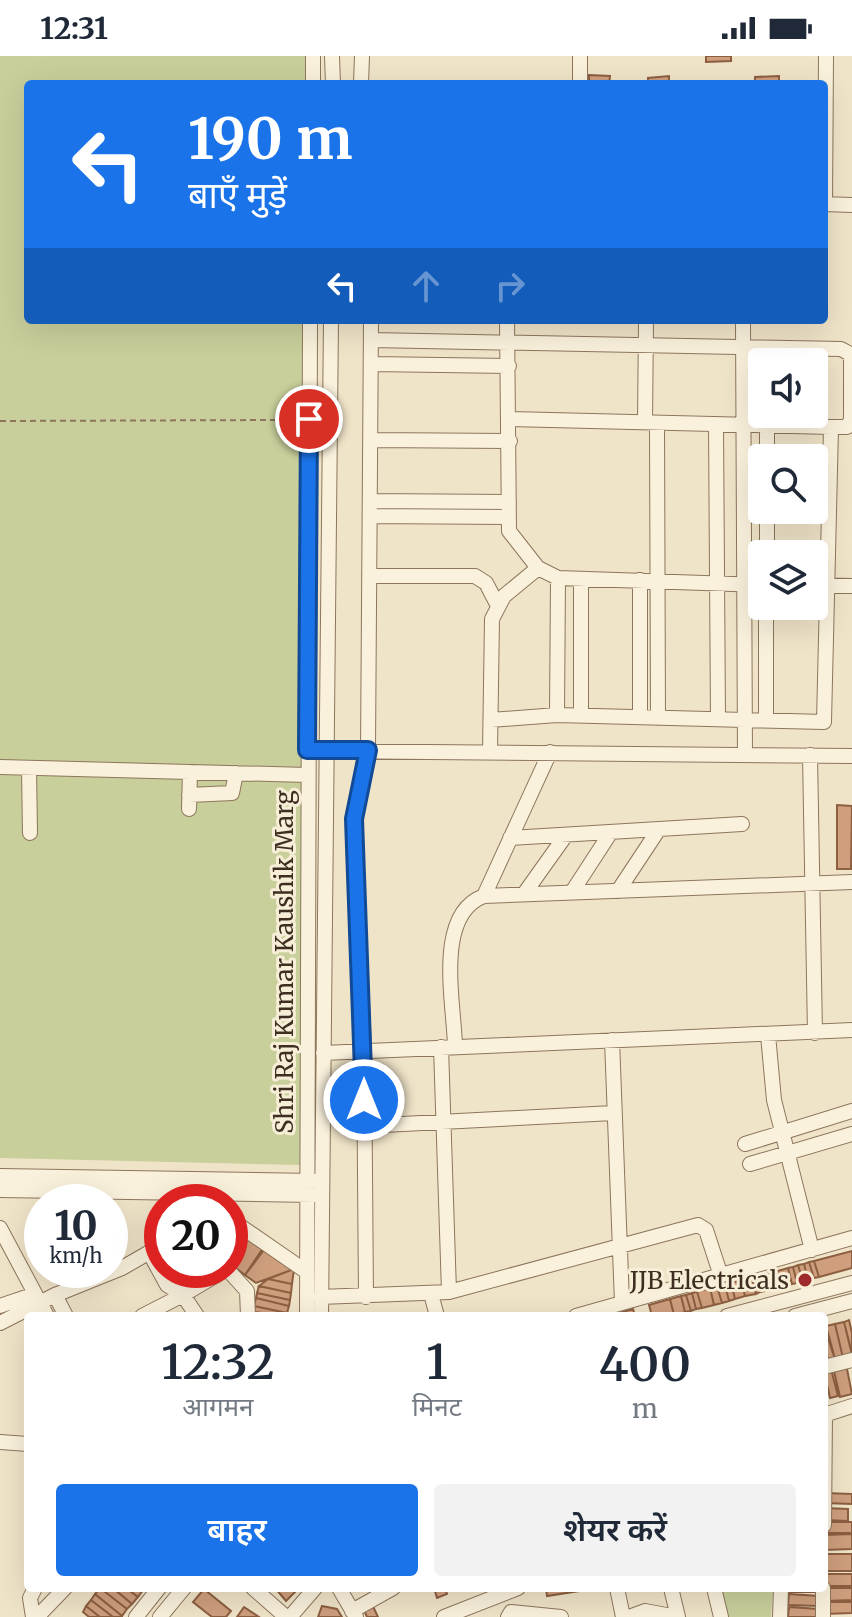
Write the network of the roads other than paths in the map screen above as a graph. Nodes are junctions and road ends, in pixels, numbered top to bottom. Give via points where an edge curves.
1 (313, 56) edge
2 (332, 56) edge
3 (362, 56) edge
4 (580, 56) edge
5 (826, 56) edge
6 (313, 80) edge
7 (333, 80) edge
8 (361, 80) edge
9 (580, 80) edge
10 (826, 80) edge
11 (828, 204) edge
12 (852, 205) edge
13 (310, 324) edge
14 (331, 324) edge
15 (371, 324) edge
16 (507, 324) edge
17 (646, 324) edge
18 (743, 324) edge
19 (372, 340) junction
20 (508, 343) junction
21 (646, 345) junction
22 (744, 347) junction
23 (372, 364) junction
24 (509, 366) junction
25 (510, 419) junction
26 (651, 422) junction
27 (716, 424) junction
28 (742, 425) junction
29 (748, 425) edge
30 (828, 427) edge
31 (831, 427) junction
32 (371, 440) junction
33 (510, 441) junction
34 (370, 501) junction
35 (509, 502) junction
36 (370, 516) junction
37 (509, 517) junction
38 (824, 540) edge
39 (538, 568) junction
40 (369, 576) junction
41 (558, 578) junction
42 (581, 579) junction
43 (640, 580) junction
44 (658, 581) junction
45 (717, 583) junction
46 (744, 584) junction
47 (748, 584) edge
48 (828, 585) edge
49 (852, 586) edge
50 (497, 604) junction
51 (766, 620) edge
52 (822, 620) edge
53 (557, 715) junction
54 (581, 715) junction
55 (640, 717) junction
56 (658, 718) junction
57 (718, 719) junction
58 (491, 720) junction
59 (744, 720) junction
60 (766, 720) junction
61 (307, 750) junction
62 (368, 750) junction
63 (326, 751) junction
64 (490, 751) junction
65 (550, 752) junction
66 (745, 755) junction
67 (810, 755) junction
68 (852, 756) edge
69 (0, 767) edge
70 (29, 768) junction
71 (190, 772) junction
72 (236, 773) junction
73 (307, 775) junction
74 (742, 824) dead end
75 (659, 829) junction
76 (611, 832) junction
77 (30, 833) dead end
78 (566, 835) junction
79 (510, 838) junction
80 (852, 882) edge
81 (813, 883) junction
82 (618, 891) junction
83 (572, 892) junction
84 (524, 894) junction
85 (484, 896) junction
86 (852, 1030) edge
87 (815, 1033) junction
88 (768, 1035) junction
89 (612, 1040) junction
90 (448, 1046) junction
91 (364, 1050) junction
92 (323, 1053) junction
93 (852, 1111) edge
94 (613, 1113) junction
95 (443, 1122) junction
96 (364, 1126) junction
97 (782, 1133) junction
98 (852, 1134) edge
99 (745, 1144) dead end
100 (787, 1153) junction
101 (750, 1164) dead end
102 (0, 1176) edge
103 (255, 1181) junction
104 (306, 1188) junction
105 (322, 1188) junction
106 (0, 1190) edge
107 (248, 1190) edge
108 (24, 1193) edge
109 (248, 1195) edge
110 (0, 1228) edge
111 (248, 1231) edge
112 (852, 1238) edge
113 (620, 1246) junction
114 (812, 1250) junction
115 (144, 1256) edge
116 (304, 1270) junction
117 (721, 1276) junction
118 (852, 1283) edge
119 (172, 1288) edge
120 (183, 1288) edge
121 (195, 1288) edge
122 (244, 1288) edge
123 (449, 1292) junction
124 (431, 1294) junction
125 (55, 1295) junction
126 (183, 1295) junction
127 (320, 1297) junction
128 (366, 1297) junction
129 (852, 1301) edge
130 (622, 1303) junction
131 (40, 1305) edge
132 (0, 1306) edge
133 (24, 1312) edge
134 (64, 1312) edge
135 (150, 1312) edge
136 (194, 1312) edge
137 (248, 1312) edge
138 (307, 1312) edge
139 (321, 1312) edge
140 (436, 1312) edge
141 (590, 1312) edge
142 (742, 1312) edge
143 (810, 1312) edge
144 (0, 1323) edge
145 (852, 1360) edge
146 (828, 1366) edge
147 (852, 1406) edge
148 (828, 1413) edge
149 (0, 1442) edge
150 (24, 1444) edge
151 (33, 1592) edge
152 (61, 1592) edge
153 (156, 1592) edge
154 (181, 1592) edge
155 (259, 1592) edge
156 (311, 1592) edge
157 (341, 1592) edge
158 (387, 1592) edge
159 (508, 1592) edge
160 (618, 1592) edge
161 (672, 1592) edge
162 (715, 1592) edge
163 (781, 1592) edge
164 (823, 1592) edge
165 (354, 1614) edge
166 (285, 1615) edge
167 (35, 1617) edge
168 (136, 1617) edge
169 (160, 1617) edge
170 (444, 1617) edge
171 (508, 1617) edge
172 (561, 1617) edge
173 (626, 1617) edge
174 (678, 1617) edge
175 (721, 1617) edge
176 (780, 1617) edge
177 (823, 1617) edge

1 - 6 street
2 - 7 street
3 - 8 street
4 - 9 street
5 - 10 street
11 - 12 street
13 - 14 street
13 - 61 street, Shri Raj Kumar Kaushik Marg
14 - 63 street, Shri Raj Kumar Kaushik Marg
15 - 19 street
16 - 20 street
17 - 21 street
18 - 22 street
19 - 20 street
19 - 23 street
20 - 21 street
20 - 24 street
21 - 22 street
21 - 26 street
22 - 28 street
22 - 31 street via 847,350 851,420 847,427
23 - 24 street
23 - 32 street
24 - 25 street
25 - 26 street
25 - 33 street
26 - 27 street
26 - 44 street
27 - 28 street
27 - 45 street
28 - 29 street
28 - 46 street
30 - 31 street
31 - 38 street
32 - 33 street
32 - 34 street
33 - 35 street
34 - 35 street
34 - 36 street
35 - 37 street
36 - 37 street
36 - 40 street
37 - 39 street via 511,536
39 - 41 street
39 - 50 street
40 - 50 street via 475,576 486,583
40 - 62 street
41 - 42 street
41 - 53 street
42 - 43 street
42 - 54 street
43 - 44 street
43 - 55 street
44 - 45 street
44 - 56 street
45 - 46 street
45 - 57 street
46 - 47 street
46 - 59 street
48 - 49 street
50 - 58 street via 492,619
51 - 60 street
52 - 60 street via 824,722
53 - 54 street
53 - 58 street
54 - 55 street
55 - 56 street
56 - 57 street
57 - 59 street
58 - 64 street
59 - 60 street
59 - 66 street
61 - 63 street
61 - 73 street, Shri Raj Kumar Kaushik Marg
62 - 63 street
62 - 64 street
62 - 91 street via 354,819
63 - 92 street, Shri Raj Kumar Kaushik Marg
64 - 65 street
65 - 66 street
65 - 79 street
66 - 67 street
67 - 68 street
67 - 81 street
69 - 70 street
70 - 71 street
70 - 77 street
71 - 72 street
71 - 72 street via 189,802 232,793
72 - 73 street
73 - 104 street, Shri Raj Kumar Kaushik Marg
74 - 75 street
75 - 76 street
75 - 82 street
76 - 78 street
76 - 83 street
78 - 79 street
78 - 84 street
79 - 85 street
80 - 81 street
81 - 82 street
81 - 87 street
82 - 83 street
83 - 84 street
84 - 85 street
85 - 90 street via 460,912 451,938
86 - 87 street
87 - 88 street
88 - 89 street
88 - 97 street
89 - 90 street
89 - 94 street
90 - 91 street
90 - 95 street
91 - 92 street
91 - 96 street
92 - 105 street, Shri Raj Kumar Kaushik Marg
93 - 97 street
94 - 95 street
94 - 113 street
95 - 96 street
95 - 123 street
96 - 128 street
97 - 99 street
97 - 100 street
98 - 100 street
100 - 101 street
100 - 114 street
102 - 103 street
103 - 104 street
103 - 107 street
104 - 105 street
104 - 109 street
104 - 116 street, Shri Raj Kumar Kaushik Marg
105 - 127 street, Shri Raj Kumar Kaushik Marg
106 - 108 street
110 - 131 street
111 - 116 street
112 - 114 street
113 - 117 street via 702,1226
113 - 123 street
113 - 130 street
114 - 117 street
115 - 125 street
116 - 138 street, Shri Raj Kumar Kaushik Marg
117 - 130 street
118 - 142 street
119 - 126 street
120 - 126 street
121 - 126 street
122 - 137 street
123 - 124 street
124 - 128 street
124 - 140 street
125 - 131 street
125 - 134 street
126 - 135 street
126 - 136 street
127 - 128 street
127 - 139 street, Shri Raj Kumar Kaushik Marg
129 - 143 street
130 - 141 street
131 - 132 street
133 - 144 street
145 - 146 street
147 - 148 street
149 - 150 street
151 - 167 street
152 - 167 street
153 - 168 street
154 - 169 street
155 - 166 street
156 - 166 street
157 - 165 street
158 - 165 street
159 - 170 street
160 - 173 street
161 - 174 street
162 - 175 street
163 - 176 street
164 - 177 street
171 - 172 street via 511,1612
173 - 174 street via 645,1611

